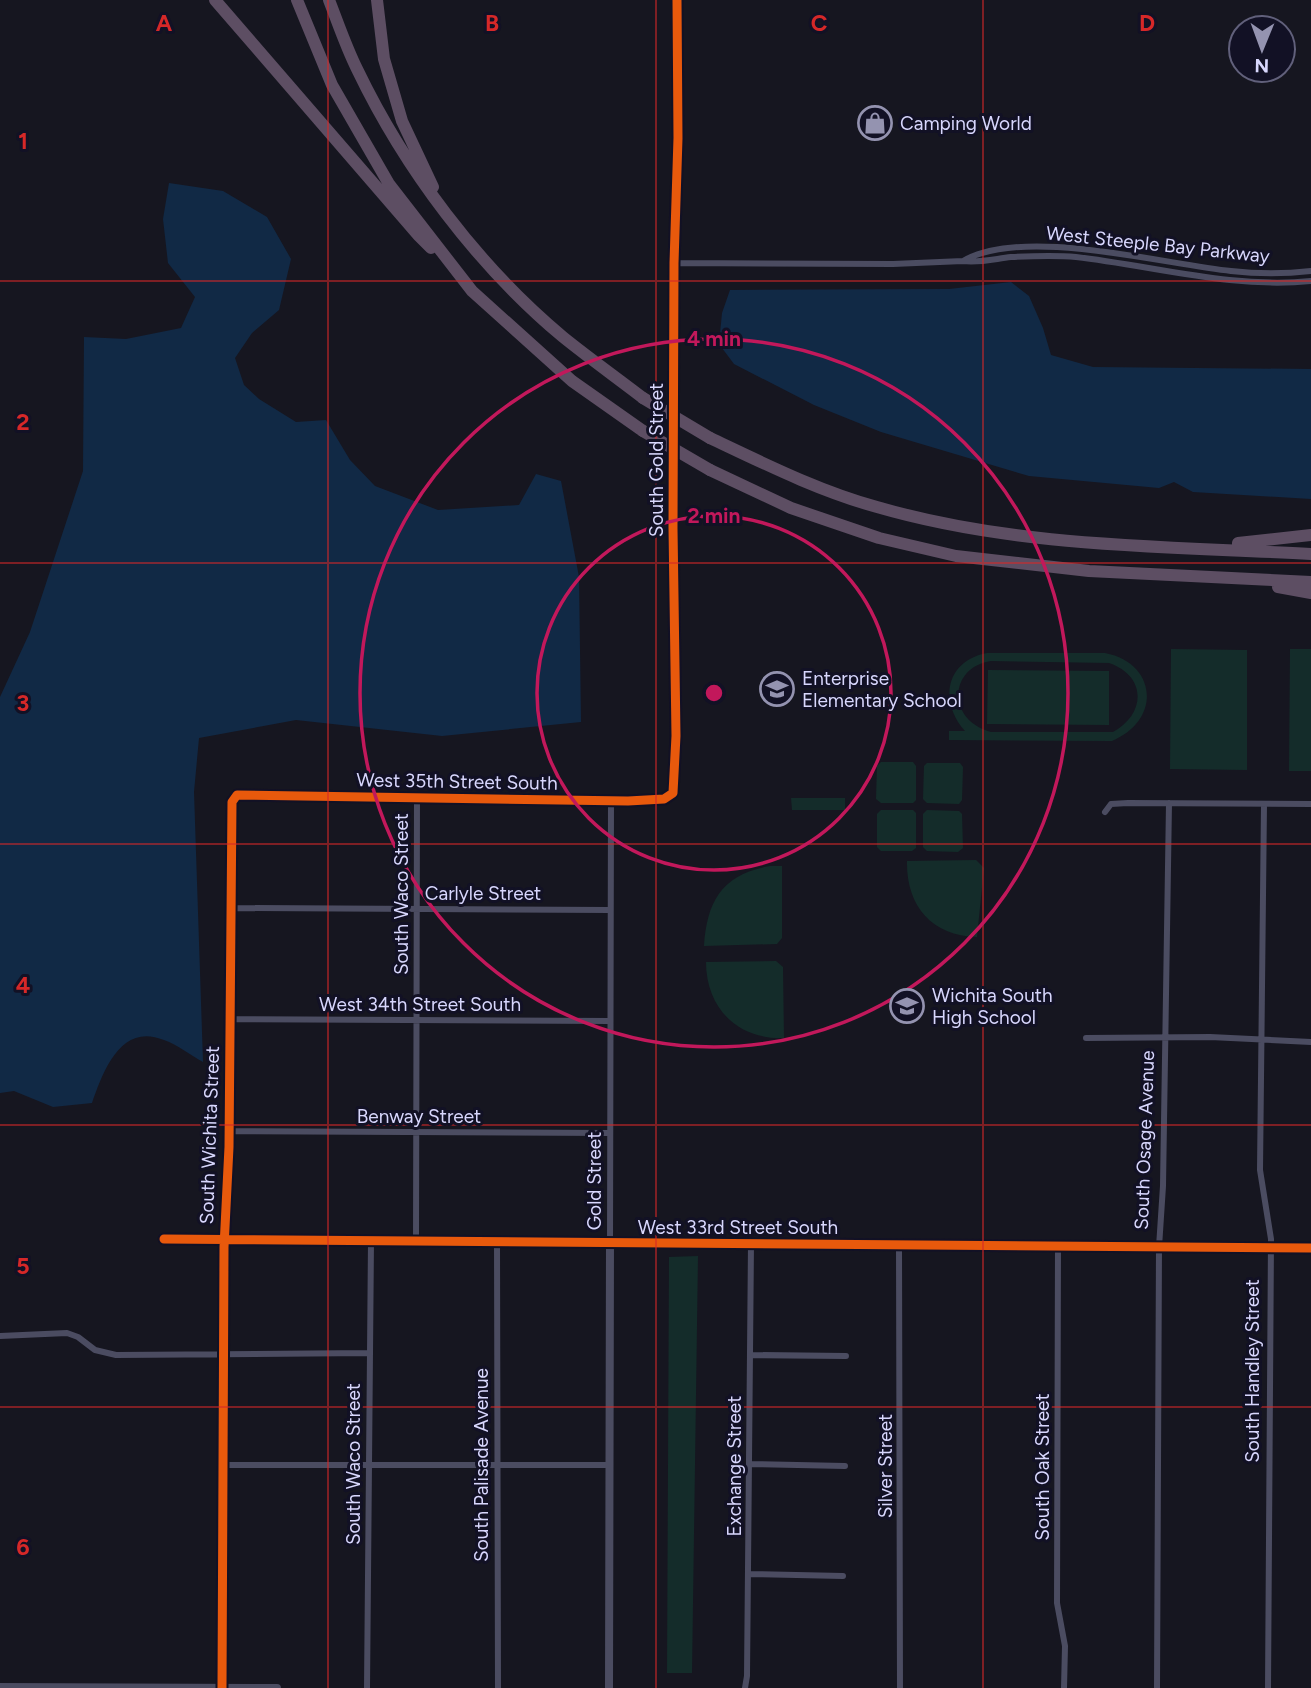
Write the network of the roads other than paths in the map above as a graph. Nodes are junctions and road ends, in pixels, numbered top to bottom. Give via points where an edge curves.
1 (215, 0) edge
2 (297, 0) edge
3 (329, 0) edge
4 (377, 0) edge
5 (677, 0) edge
6 (450, 218) junction
7 (963, 261) junction
8 (674, 263) junction
9 (1311, 271) edge
10 (458, 272) junction
11 (1311, 281) edge
12 (1311, 535) edge
13 (1199, 548) junction
14 (1311, 554) edge
15 (1233, 578) junction
16 (1311, 582) edge
17 (1311, 593) edge
18 (673, 793) joint
19 (237, 795) joint
20 (417, 798) junction
21 (611, 801) junction
22 (1170, 803) junction
23 (1264, 804) junction
24 (1311, 804) edge
25 (1105, 811) dead end
26 (231, 908) junction
27 (417, 909) junction
28 (610, 910) junction
29 (230, 1019) junction
30 (417, 1020) junction
31 (610, 1021) junction
32 (1165, 1037) junction
33 (1086, 1038) dead end
34 (1261, 1039) junction
35 (1311, 1042) edge
36 (229, 1131) junction
37 (416, 1132) junction
38 (610, 1133) junction
39 (164, 1239) dead end
40 (224, 1240) junction
41 (371, 1241) junction
42 (416, 1241) junction
43 (497, 1242) junction
44 (610, 1243) junction
45 (751, 1244) junction
46 (899, 1245) junction
47 (1058, 1246) junction
48 (1159, 1247) junction
49 (1271, 1248) junction
50 (1311, 1248) edge
51 (0, 1336) edge
52 (370, 1353) junction
53 (223, 1354) junction
54 (750, 1355) junction
55 (846, 1356) dead end
56 (497, 1464) junction
57 (750, 1464) junction
58 (223, 1465) junction
59 (369, 1465) junction
60 (610, 1465) junction
61 (845, 1466) dead end
62 (749, 1574) junction
63 (843, 1576) dead end
64 (0, 1687) edge
65 (89, 1687) edge
66 (222, 1688) edge
67 (276, 1688) edge
68 (367, 1688) edge
69 (498, 1688) edge
70 (609, 1688) edge
71 (745, 1688) edge
72 (900, 1688) edge
73 (1064, 1688) edge
74 (1157, 1688) edge
75 (1268, 1688) edge

1 - 10 highway via 419,236
2 - 10 highway via 332,85 389,184
3 - 6 highway via 357,69 418,176
4 - 6 highway via 384,59 402,121
5 - 8 street, South Gold Street
6 - 13 highway, bridge via 485,261 562,337 643,398 710,438 809,485 910,516 999,533
7 - 8 street, West Steeple Bay Parkway
7 - 9 street, West Steeple Bay Parkway via 989,250 1054,247 1261,274
7 - 11 street, West Steeple Bay Parkway via 1054,256 1237,281
8 - 18 street, South Gold Street
10 - 15 highway, bridge via 480,298 572,381 643,431 710,470 791,508 879,538 956,556 1090,571
12 - 13 highway
13 - 14 highway
15 - 16 highway
15 - 17 highway
18 - 21 street, West 35th Street South via 664,799
19 - 20 street, West 35th Street South
19 - 26 street, South Wichita Street via 232,804
20 - 21 street, West 35th Street South
20 - 27 street, South Waco Street
21 - 28 street, Gold Street
22 - 23 street
22 - 25 street via 1111,804
22 - 32 street, South Osage Avenue
23 - 24 street
23 - 34 street, South Handley Street
26 - 27 street, Carlyle Street
26 - 29 street, South Wichita Street
27 - 28 street, Carlyle Street
27 - 30 street, South Waco Street
28 - 31 street, Gold Street
29 - 30 street, West 34th Street South
29 - 36 street, South Wichita Street
30 - 31 street, West 34th Street South
30 - 37 street, South Waco Street
31 - 38 street, Gold Street
32 - 33 street
32 - 34 street
32 - 48 street, South Osage Avenue
34 - 35 street
34 - 49 street, South Handley Street via 1259,1170
36 - 37 street, Benway Street
36 - 40 street, South Wichita Street
37 - 38 street, Benway Street
37 - 42 street, South Waco Street
38 - 44 street, Gold Street
39 - 40 street, West 33rd Street South
40 - 41 street, West 33rd Street South
40 - 53 street, South Wichita Street
41 - 42 street, West 33rd Street South
41 - 52 street, South Waco Street
42 - 43 street, West 33rd Street South
43 - 44 street, West 33rd Street South
43 - 56 street, South Palisade Avenue
44 - 45 street, West 33rd Street South
44 - 60 street, Gold Street
45 - 46 street, West 33rd Street South
45 - 54 street, Exchange Street
46 - 47 street, West 33rd Street South
46 - 72 street, Silver Street
47 - 48 street, West 33rd Street South
47 - 73 street, South Oak Street via 1057,1603 1065,1646
48 - 49 street, West 33rd Street South
48 - 74 street, South Osage Avenue
49 - 50 street, West 33rd Street South
49 - 75 street, South Handley Street
51 - 53 street via 56,1332 73,1335 112,1355
52 - 53 street
52 - 59 street, South Waco Street
53 - 58 street, South Wichita Street
54 - 55 street
54 - 57 street, Exchange Street
56 - 59 street
56 - 60 street
56 - 69 street, South Palisade Avenue
57 - 61 street
57 - 62 street, Exchange Street
58 - 59 street
58 - 66 street, South Wichita Street
59 - 68 street, South Waco Street
60 - 70 street, Gold Street
62 - 63 street
62 - 71 street, Exchange Street
64 - 65 street
65 - 66 street
66 - 67 street

